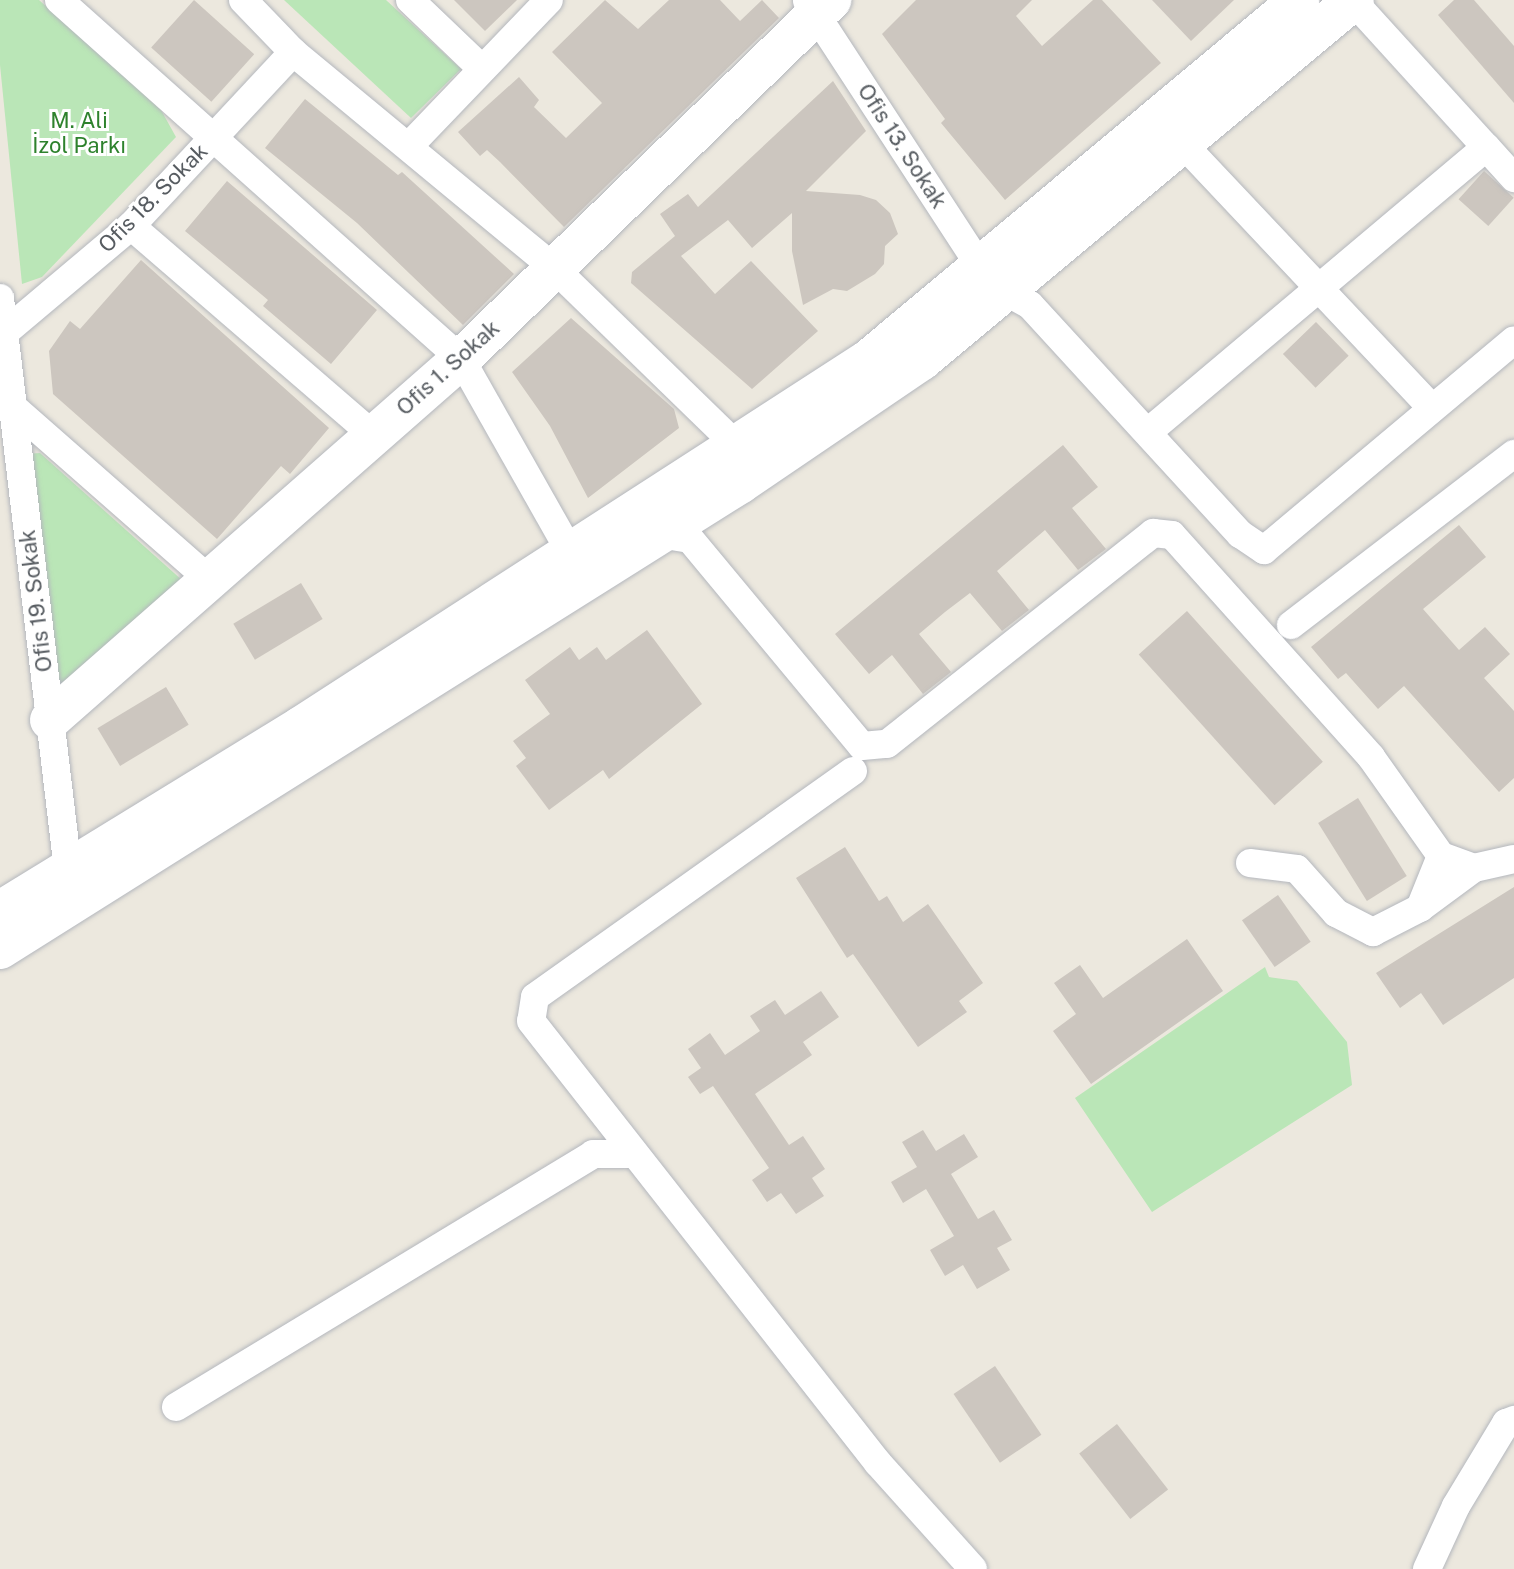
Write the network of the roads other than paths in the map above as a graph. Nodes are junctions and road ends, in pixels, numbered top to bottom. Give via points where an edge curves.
1 (59, 0) edge
2 (243, 0) edge
3 (410, 0) edge
4 (549, 0) edge
5 (1299, 0) edge
6 (1353, 1) edge
7 (818, 4) edge
8 (293, 52) junction
9 (480, 67) junction
10 (212, 137) junction
11 (1183, 144) junction
12 (409, 146) junction
13 (1486, 147) junction
14 (1514, 178) edge
15 (131, 226) junction
16 (554, 268) junction
17 (990, 278) junction
18 (1321, 290) junction
19 (0, 298) edge
20 (4, 333) junction
21 (1514, 340) edge
22 (461, 359) junction
23 (14, 408) junction
24 (1432, 408) junction
25 (1148, 432) junction
26 (373, 435) junction
27 (733, 442) junction
28 (1514, 454) edge
29 (659, 534) junction
30 (569, 550) junction
31 (210, 580) junction
32 (1291, 625) junction
33 (1257, 631) junction
34 (1283, 661) junction
35 (50, 720) junction
36 (867, 754) junction
37 (1441, 856) junction
38 (1514, 859) edge
39 (1250, 863) dead end
40 (1474, 868) junction
41 (68, 870) junction
42 (1420, 908) junction
43 (0, 911) edge
44 (0, 949) edge
45 (609, 1125) junction
46 (593, 1154) junction
47 (632, 1154) junction
48 (176, 1407) dead end
49 (1511, 1418) edge
50 (973, 1569) edge
51 (1427, 1569) edge

1 - 10 street
2 - 8 street
3 - 9 street
4 - 9 street
5 - 17 main road
6 - 11 main road
6 - 13 street
7 - 16 main road, Ofis 1. Sokak
7 - 17 street, Ofis 13. Sokak
8 - 10 street, Ofis 18. Sokak
8 - 12 street
9 - 12 street
10 - 15 street, Ofis 18. Sokak
10 - 22 street
11 - 17 main road
11 - 18 street
12 - 16 street
13 - 14 street
13 - 18 street
15 - 20 street, Ofis 18. Sokak
15 - 26 street
16 - 22 main road, Ofis 1. Sokak
16 - 27 street
17 - 25 street via 1030,305
17 - 27 main road
17 - 29 main road via 922,360
18 - 24 street
18 - 25 street
19 - 20 street, Ofis 19. Sokak
20 - 23 street, Ofis 19. Sokak
21 - 24 street
22 - 26 main road, Ofis 1. Sokak
22 - 30 street
23 - 31 street
23 - 35 street, Ofis 19. Sokak
24 - 25 street via 1264,550 1240,534
26 - 31 main road, Ofis 1. Sokak
27 - 30 main road
28 - 32 street
29 - 36 street via 690,539
29 - 44 main road
30 - 41 main road via 300,727
31 - 35 main road, Ofis 1. Sokak
32 - 33 street
32 - 34 street
33 - 34 street
33 - 36 street via 1172,535 1153,533
34 - 37 street via 1371,757
35 - 41 street, Ofis 19. Sokak
36 - 45 street via 535,997 531,1021
37 - 40 street
37 - 42 street
38 - 40 street
39 - 42 street via 1297,869 1336,913 1373,932
40 - 42 street
41 - 43 main road
45 - 46 street
45 - 47 street
46 - 47 street
46 - 48 street
47 - 50 street via 878,1463
49 - 51 street via 1456,1506

